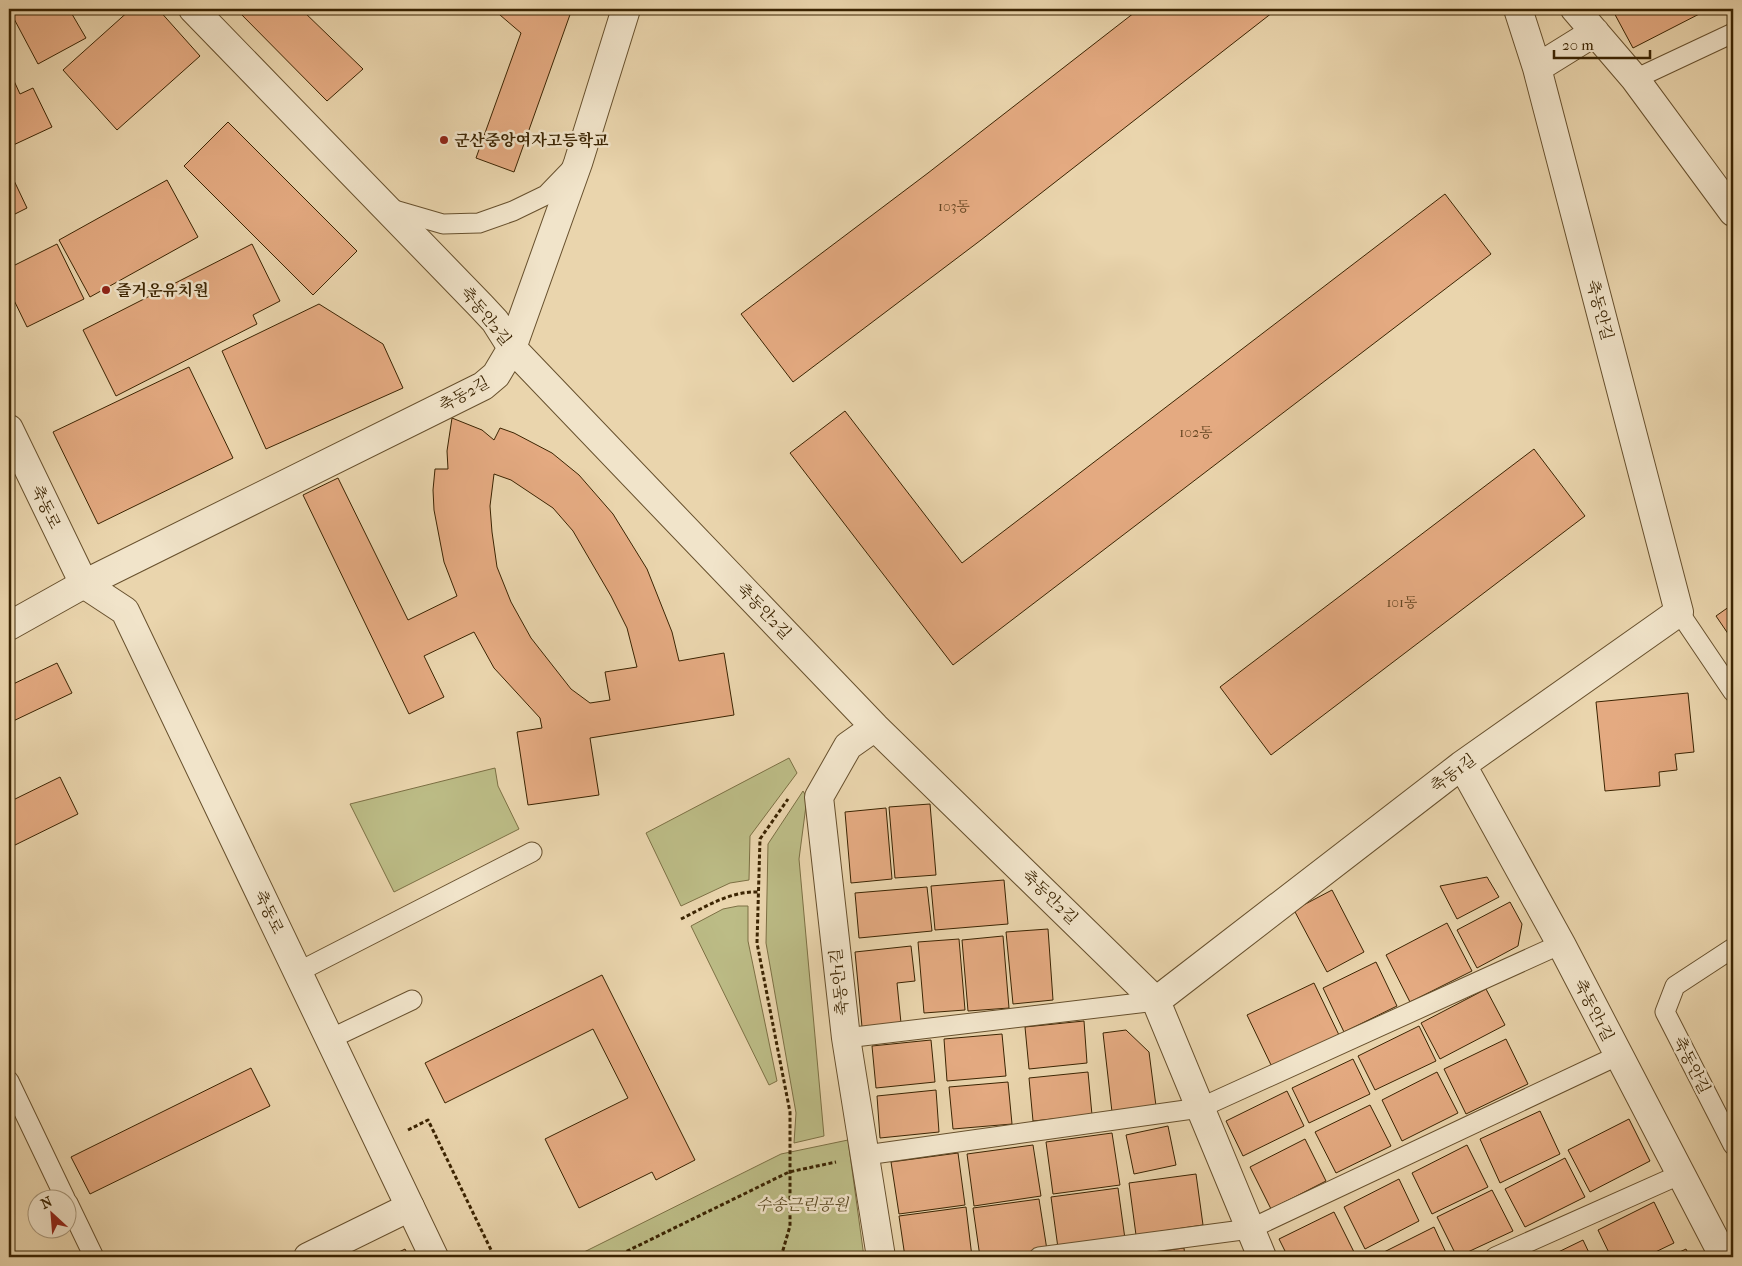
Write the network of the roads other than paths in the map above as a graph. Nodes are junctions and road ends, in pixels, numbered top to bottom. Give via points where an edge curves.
1 (193, 9) edge
2 (626, 9) edge
3 (1518, 9) edge
4 (1575, 9) edge
5 (1595, 32) junction
6 (1733, 33) edge
7 (1536, 68) junction
8 (1635, 79) junction
9 (578, 163) junction
10 (388, 208) junction
11 (1733, 212) edge
12 (512, 348) junction
13 (9, 429) edge
14 (84, 584) junction
15 (1679, 612) junction
16 (9, 626) edge
17 (1733, 692) edge
18 (875, 727) junction
19 (1462, 765) junction
20 (532, 852) dead end
21 (1561, 944) junction
22 (1733, 948) edge
23 (298, 972) junction
24 (412, 1000) dead end
25 (1156, 1001) junction
26 (846, 1038) junction
27 (330, 1040) junction
28 (1618, 1056) junction
29 (9, 1081) edge
30 (1200, 1108) junction
31 (1733, 1144) edge
32 (866, 1155) junction
33 (1679, 1175) junction
34 (60, 1188) edge
35 (410, 1207) junction
36 (78, 1224) edge
37 (1250, 1229) junction
38 (94, 1257) edge
39 (308, 1257) edge
40 (434, 1257) edge
41 (881, 1257) edge
42 (1039, 1257) edge
43 (1262, 1257) edge
44 (1495, 1257) edge
45 (1724, 1257) edge

1 - 10 street, 축동안2길
2 - 9 street, 축동2길
3 - 7 street, 축동안길
4 - 5 street
5 - 7 street
5 - 8 street
6 - 8 lane
7 - 15 street, 축동안길
8 - 11 street
9 - 10 lane via 546,195 513,212 479,223 443,224
9 - 12 street, 축동2길
10 - 12 street, 축동안2길 via 495,321
12 - 14 street, 축동2길 via 496,375 483,386
12 - 18 street, 축동안2길
13 - 14 street, 축동로
14 - 16 street
14 - 23 street, 축동로 via 124,611
15 - 17 lane
15 - 19 street, 축동1길
18 - 25 street, 축동안2길
18 - 26 street, 축동안1길 via 848,746 818,796
19 - 21 street, 축동안1길
19 - 25 street, 축동1길
20 - 23 lane
21 - 28 street, 축동안1길
21 - 30 lane
22 - 31 lane, 축동안길 via 1675,986 1665,1012
23 - 27 street, 축동로
24 - 27 lane
25 - 26 lane
25 - 30 street, 축동안2길
26 - 32 street, 축동안1길
27 - 35 street, 축동로
28 - 33 street, 축동안1길
28 - 37 lane
29 - 34 lane
30 - 32 lane
30 - 37 street, 축동안2길
32 - 41 street, 축동안1길
33 - 44 lane
33 - 45 street, 축동안1길
35 - 39 street
35 - 40 street, 축동로
36 - 38 lane
37 - 42 lane
37 - 43 street, 축동안2길

